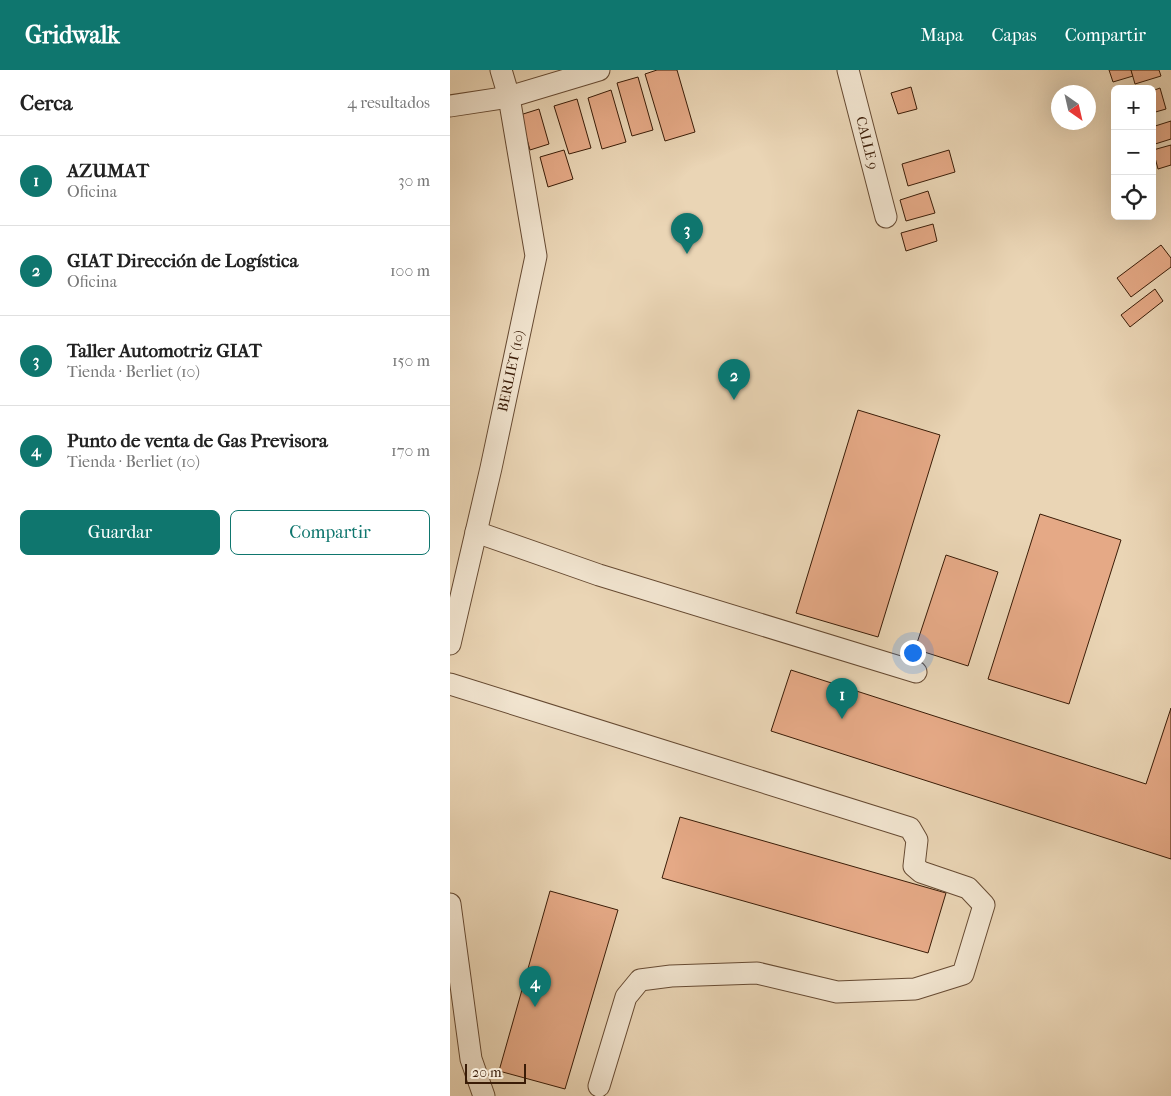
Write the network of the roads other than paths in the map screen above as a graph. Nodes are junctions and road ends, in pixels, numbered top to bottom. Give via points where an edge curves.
1 (501, 70) edge
2 (599, 70) edge
3 (848, 70) edge
4 (509, 97) junction
5 (450, 106) edge
6 (886, 217) dead end
7 (476, 532) junction
8 (450, 644) edge
9 (916, 672) dead end
10 (450, 684) edge
11 (450, 904) edge
12 (599, 1086) dead end
13 (484, 1096) edge

1 - 4 street, BERLIET (10)
2 - 4 street
3 - 6 street, CALLE 9
4 - 5 street
4 - 7 street, BERLIET (10) via 536,256
7 - 8 street, BERLIET (10)
7 - 9 street via 600,575
10 - 12 street via 910,828 917,840 914,866 920,872 968,888 984,905 963,974 915,989 837,992 757,973 640,980 626,997
11 - 13 street via 472,1059

